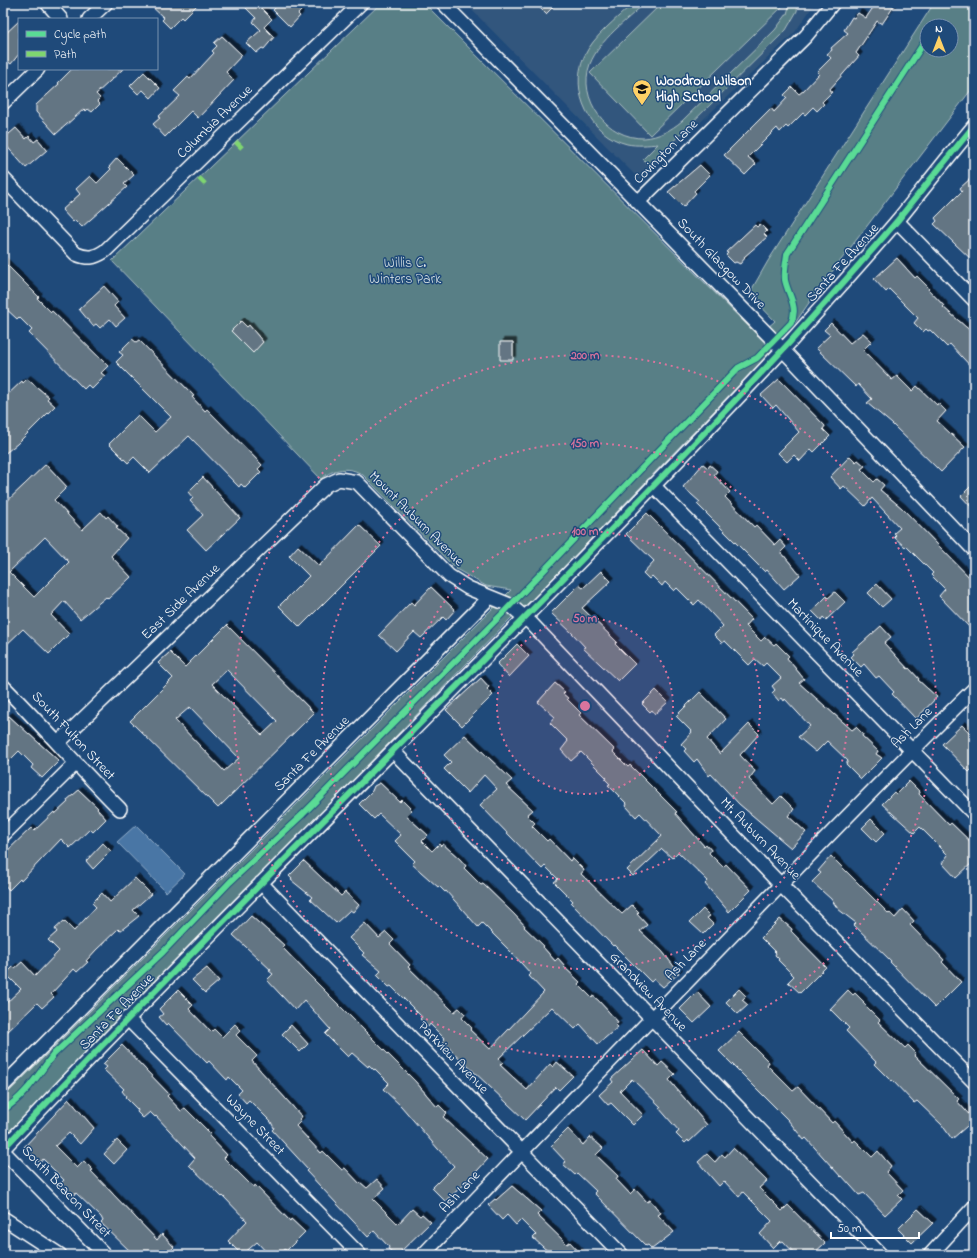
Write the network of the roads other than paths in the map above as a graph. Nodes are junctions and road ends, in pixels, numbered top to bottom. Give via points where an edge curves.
1 (46, 3) edge
2 (106, 3) edge
3 (361, 3) edge
4 (443, 3) edge
5 (833, 3) edge
6 (61, 18) edge
7 (90, 18) edge
8 (37, 70) edge
9 (3, 103) edge
10 (974, 126) edge
11 (3, 178) edge
12 (638, 202) junction
13 (897, 221) junction
14 (974, 300) edge
15 (782, 349) junction
16 (326, 485) joint
17 (653, 485) junction
18 (974, 550) edge
19 (490, 597) junction
20 (524, 617) junction
21 (3, 686) edge
22 (974, 689) edge
23 (58, 742) junction
24 (912, 750) junction
25 (393, 751) junction
26 (75, 764) junction
27 (120, 809) dead end
28 (974, 814) edge
29 (3, 835) edge
30 (261, 883) junction
31 (781, 885) junction
32 (127, 1018) junction
33 (652, 1019) junction
34 (974, 1082) edge
35 (3, 1086) edge
36 (3, 1150) edge
37 (520, 1152) junction
38 (974, 1208) edge
39 (3, 1218) edge
40 (60, 1255) edge
41 (105, 1255) edge
42 (360, 1255) edge
43 (423, 1255) edge
44 (622, 1255) edge
45 (881, 1255) edge
46 (930, 1255) edge

1 - 6 street
2 - 7 street
3 - 11 street, Columbia Avenue via 96,257 87,258 76,254
4 - 12 street, South Glasgow Drive
5 - 12 street, Covington Lane via 806,36
8 - 9 street
10 - 13 street, Santa Fe Avenue
12 - 15 street, South Glasgow Drive
13 - 14 street
13 - 15 street, Santa Fe Avenue
15 - 17 street, Santa Fe Avenue
15 - 18 street, South Glasgow Drive
16 - 19 street, Mount Auburn Avenue via 339,479 358,482 449,576 468,588
16 - 23 street, East Side Avenue
17 - 20 street, Santa Fe Avenue
17 - 24 street, Martinique Avenue
19 - 20 street, Mount Auburn Avenue via 510,605
19 - 35 street, Santa Fe Avenue
20 - 25 street, Santa Fe Avenue
20 - 31 street, Mt. Auburn Avenue
21 - 23 street, South Fulton Street
22 - 24 street, Ash Lane
23 - 26 street, South Fulton Street
24 - 28 street, Martinique Avenue
24 - 31 street, Ash Lane
25 - 30 street, Santa Fe Avenue
25 - 33 street, Grandview Avenue
26 - 27 street, South Fulton Street
26 - 29 street
30 - 32 street, Santa Fe Avenue
30 - 37 street, Parkview Avenue
31 - 33 street, Ash Lane
31 - 34 street, Mt. Auburn Avenue
32 - 36 street, Santa Fe Avenue
32 - 42 street, Wayne Street
33 - 37 street, Ash Lane
33 - 45 street, Grandview Avenue
36 - 41 street, South Beacon Street
37 - 43 street, Ash Lane
37 - 44 street, Parkview Avenue
38 - 46 street
39 - 40 street

